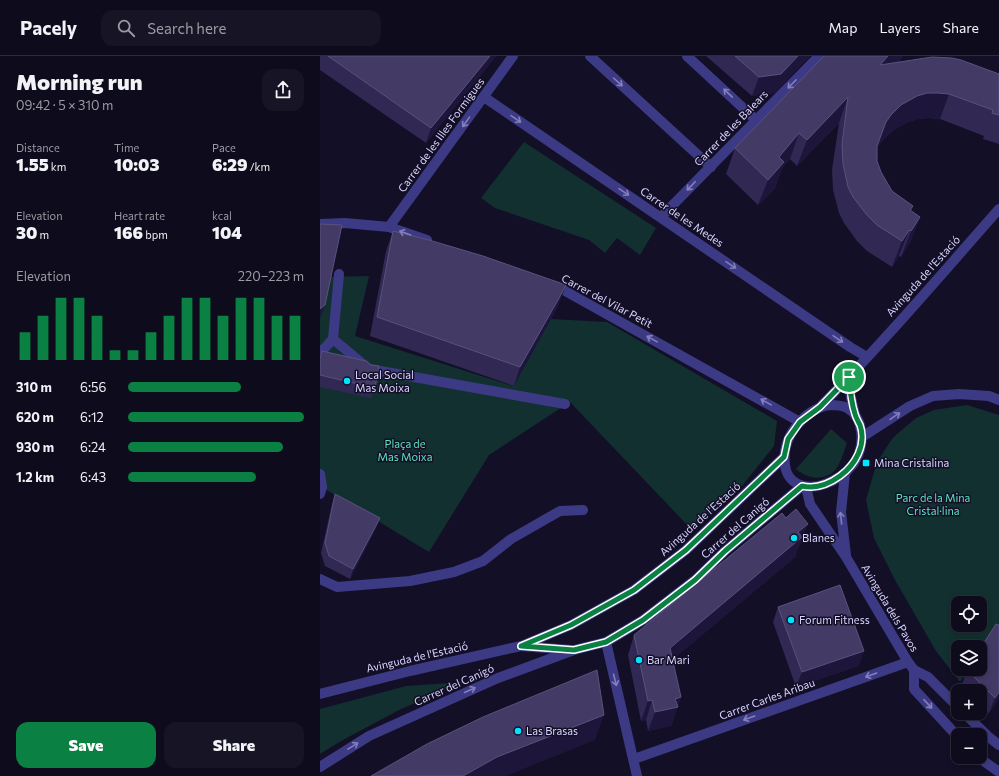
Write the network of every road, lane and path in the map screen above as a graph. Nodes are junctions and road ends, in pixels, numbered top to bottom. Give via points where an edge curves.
1 (513, 56) edge
2 (590, 56) edge
3 (687, 56) edge
4 (819, 56) edge
5 (484, 97) junction
6 (756, 120) junction
7 (710, 167) junction
8 (999, 209) edge
9 (661, 217) junction
10 (320, 224) edge
11 (389, 227) junction
12 (433, 243) edge
13 (339, 274) dead end
14 (543, 282) edge
15 (333, 339) junction
16 (320, 353) edge
17 (867, 357) junction
18 (849, 377) junction
19 (999, 400) edge
20 (566, 404) dead end
21 (820, 407) junction
22 (855, 415) junction
23 (800, 422) junction
24 (862, 437) junction
25 (784, 457) junction
26 (845, 473) junction
27 (320, 474) edge
28 (804, 486) junction
29 (321, 489) edge
30 (583, 510) dead end
31 (846, 557) junction
32 (320, 579) edge
33 (606, 642) junction
34 (521, 646) junction
35 (574, 650) junction
36 (908, 662) junction
37 (914, 670) junction
38 (320, 694) edge
39 (951, 700) edge
40 (971, 720) edge
41 (951, 729) edge
42 (999, 745) edge
43 (634, 759) junction
44 (987, 763) edge
45 (320, 766) edge
46 (999, 772) edge
47 (637, 776) edge

1 - 5 street, Carrer de les Illes Formigues
2 -> 7 street
6 -> 3 street
4 -> 6 street, Carrer de les Balears
5 -> 9 street, Carrer de les Medes
5 -> 11 street, Carrer de les Illes Formigues
6 - 7 street, Carrer de les Balears
7 -> 9 street, Carrer de les Balears
8 - 17 street, Avinguda de l'Estació
9 -> 17 street, Carrer de les Medes
10 - 11 street via 345,223
12 -> 11 street
13 - 15 street
23 -> 14 street, Carrer del Vilar Petit via 558,287
15 - 16 street
15 - 20 street via 369,369
17 - 18 street, Avinguda de l'Estació
18 - 21 street, Avinguda de l'Estació
18 - 22 street
24 -> 19 street via 910,406 933,396 960,394 989,396
21 - 22 street via 838,405
21 - 23 street
22 - 24 street
23 - 25 street via 788,439
24 - 26 street via 855,462
25 - 28 street via 790,478
25 - 34 street, Avinguda de l'Estació via 686,550 634,590 571,625
26 - 28 street via 833,482
31 -> 26 street, Avinguda dels Pavos via 841,512
27 - 29 street
28 - 31 street, Avinguda dels Pavos via 810,504
28 - 33 street, Carrer del Canigó via 725,551 695,580 643,620
30 - 32 street via 560,511 511,539 483,561 454,572 410,581 337,587
31 - 36 street, Avinguda dels Pavos
33 - 35 street, Carrer del Canigó
33 -> 43 street
34 - 35 street, Avinguda de l'Estació
34 - 38 street, Avinguda de l'Estació
45 -> 35 street, Carrer del Canigó via 369,736 450,699
36 - 37 street, Avinguda dels Pavos
36 -> 43 street, Carrer Carles Aribau
37 - 39 street, Avinguda dels Pavos via 928,678
37 -> 41 street via 914,689
40 - 42 street
43 - 47 street
44 - 46 street

